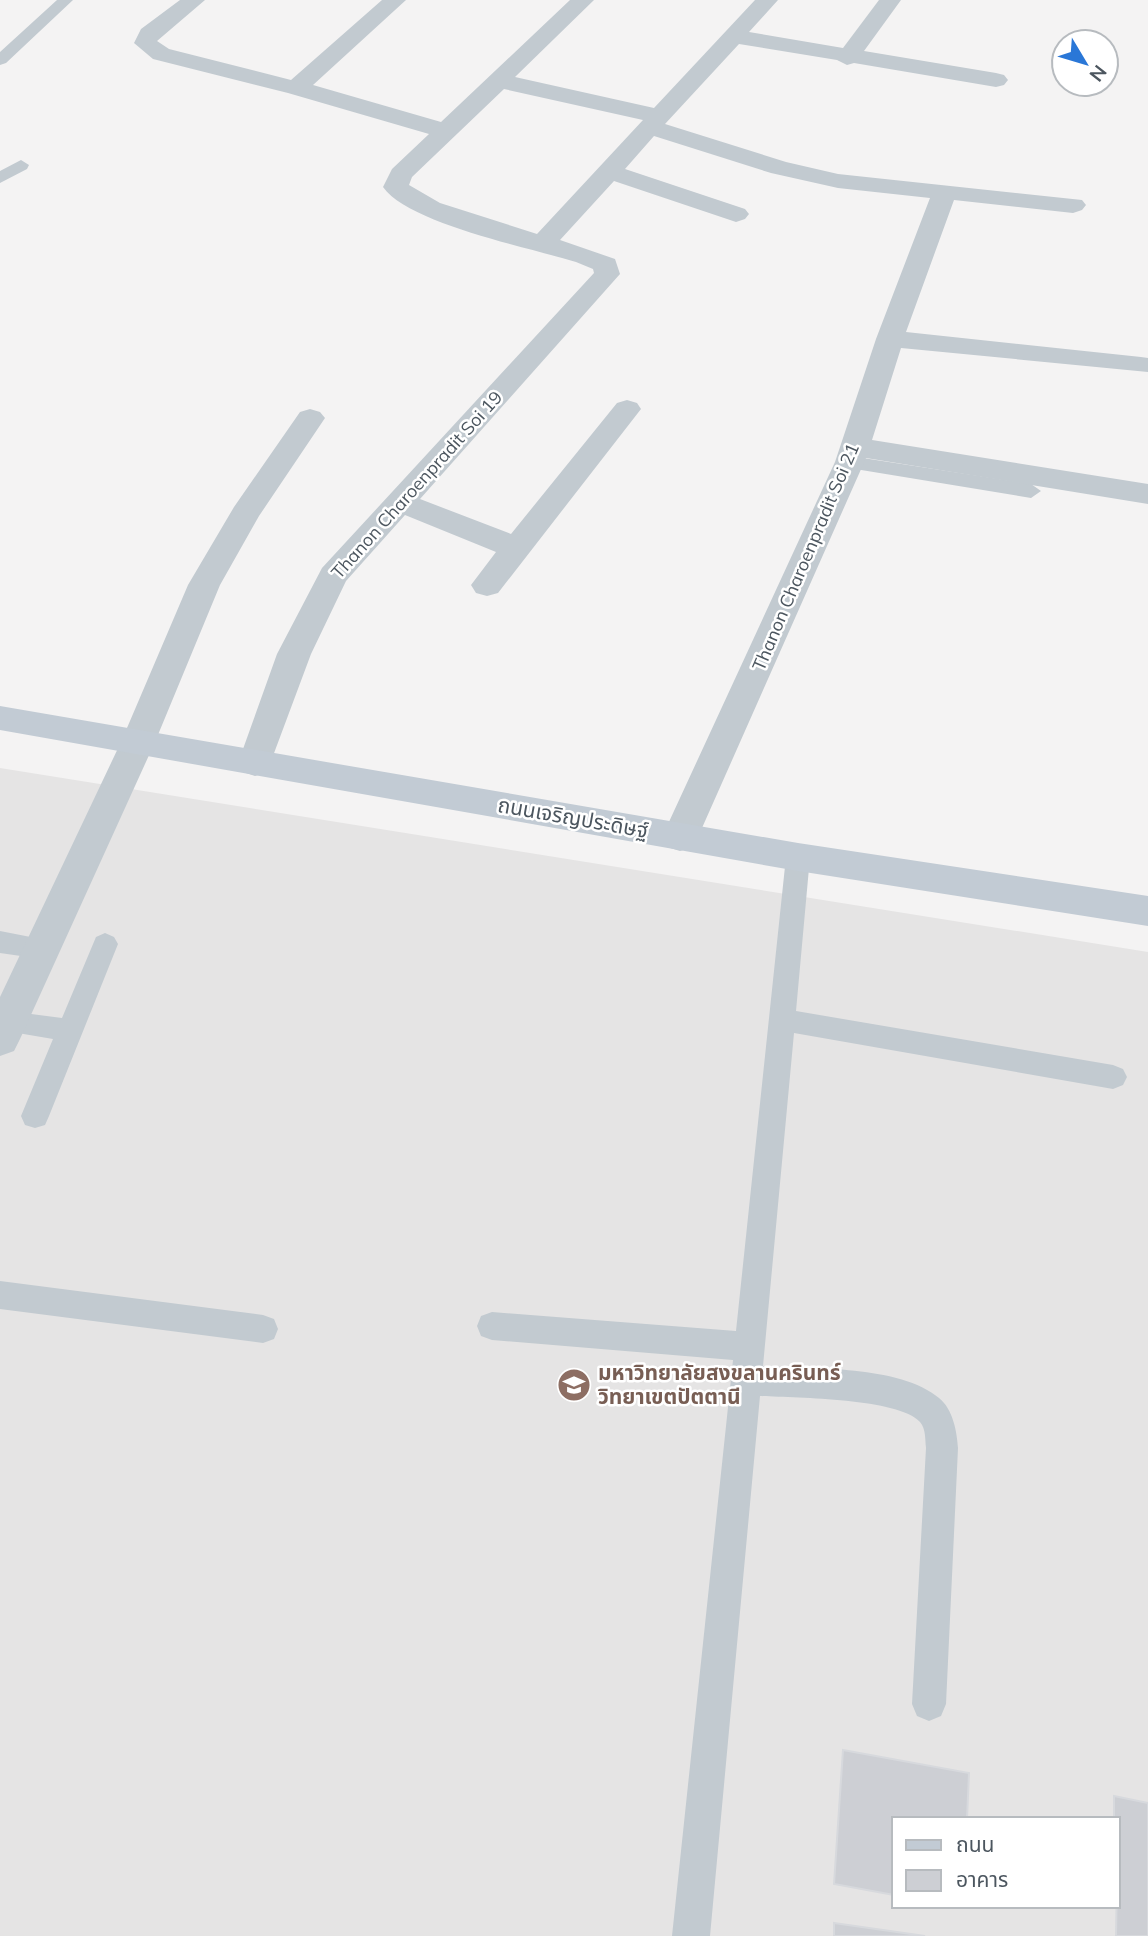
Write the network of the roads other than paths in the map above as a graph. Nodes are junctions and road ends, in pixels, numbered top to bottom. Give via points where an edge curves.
1 (66, 0) edge
2 (194, 0) edge
3 (395, 0) edge
4 (583, 0) edge
5 (767, 0) edge
6 (890, 0) edge
7 (731, 36) junction
8 (847, 58) junction
9 (0, 60) edge
10 (996, 80) dead end
11 (500, 82) junction
12 (296, 88) junction
13 (654, 122) junction
14 (445, 131) junction
15 (21, 165) dead end
16 (610, 172) junction
17 (0, 178) edge
18 (945, 192) junction
19 (1073, 205) dead end
20 (736, 214) dead end
21 (544, 242) junction
22 (890, 339) junction
23 (1141, 365) dead end
24 (627, 409) dead end
25 (310, 418) dead end
26 (853, 454) junction
27 (1031, 491) dead end
28 (1148, 494) edge
29 (400, 502) junction
30 (516, 548) junction
31 (486, 585) dead end
32 (0, 718) edge
33 (138, 742) junction
34 (255, 763) junction
35 (680, 837) junction
36 (799, 857) junction
37 (1148, 911) edge
38 (0, 942) edge
39 (105, 944) dead end
40 (42, 948) junction
41 (782, 1020) junction
42 (70, 1030) junction
43 (4, 1031) edge
44 (1113, 1077) dead end
45 (35, 1116) dead end
46 (0, 1295) edge
47 (492, 1326) dead end
48 (263, 1329) dead end
49 (750, 1347) junction
50 (747, 1380) junction
51 (929, 1704) dead end
52 (691, 1936) edge

1 - 9 lane
2 - 12 street via 149,34 148,48
3 - 12 street
4 - 11 street
5 - 7 street
6 - 8 street
7 - 8 street
7 - 13 street
8 - 10 street
11 - 13 street
11 - 14 street
12 - 14 street
13 - 16 street
13 - 18 street via 780,168 838,181
14 - 21 street via 401,174 396,187 402,197 438,213
15 - 17 lane
16 - 20 street
16 - 21 street
18 - 19 street
18 - 22 street, Thanon Charoenpradit Soi 21
21 - 29 street, Thanon Charoenpradit Soi 19 via 606,265 607,274
22 - 23 street
22 - 26 street, Thanon Charoenpradit Soi 21
24 - 30 street
25 - 33 street via 204,584
26 - 27 lane
26 - 28 street
26 - 35 street, Thanon Charoenpradit Soi 21
29 - 30 street
29 - 34 street, Thanon Charoenpradit Soi 19 via 333,576 294,654
30 - 31 street
32 - 33 main road, ถนนเจริญประดิษฐ์
33 - 34 main road, ถนนเจริญประดิษฐ์
33 - 40 street
34 - 35 main road, ถนนเจริญประดิษฐ์
35 - 36 main road, ถนนเจริญประดิษฐ์
36 - 37 main road, ถนนเจริญประดิษฐ์
36 - 41 lane
38 - 40 lane
39 - 42 lane
40 - 43 street
41 - 44 lane
41 - 49 lane
42 - 43 lane
42 - 45 lane
46 - 48 lane
47 - 49 lane
49 - 50 lane
50 - 51 lane via 883,1391 913,1398 930,1410 940,1425
50 - 52 lane

